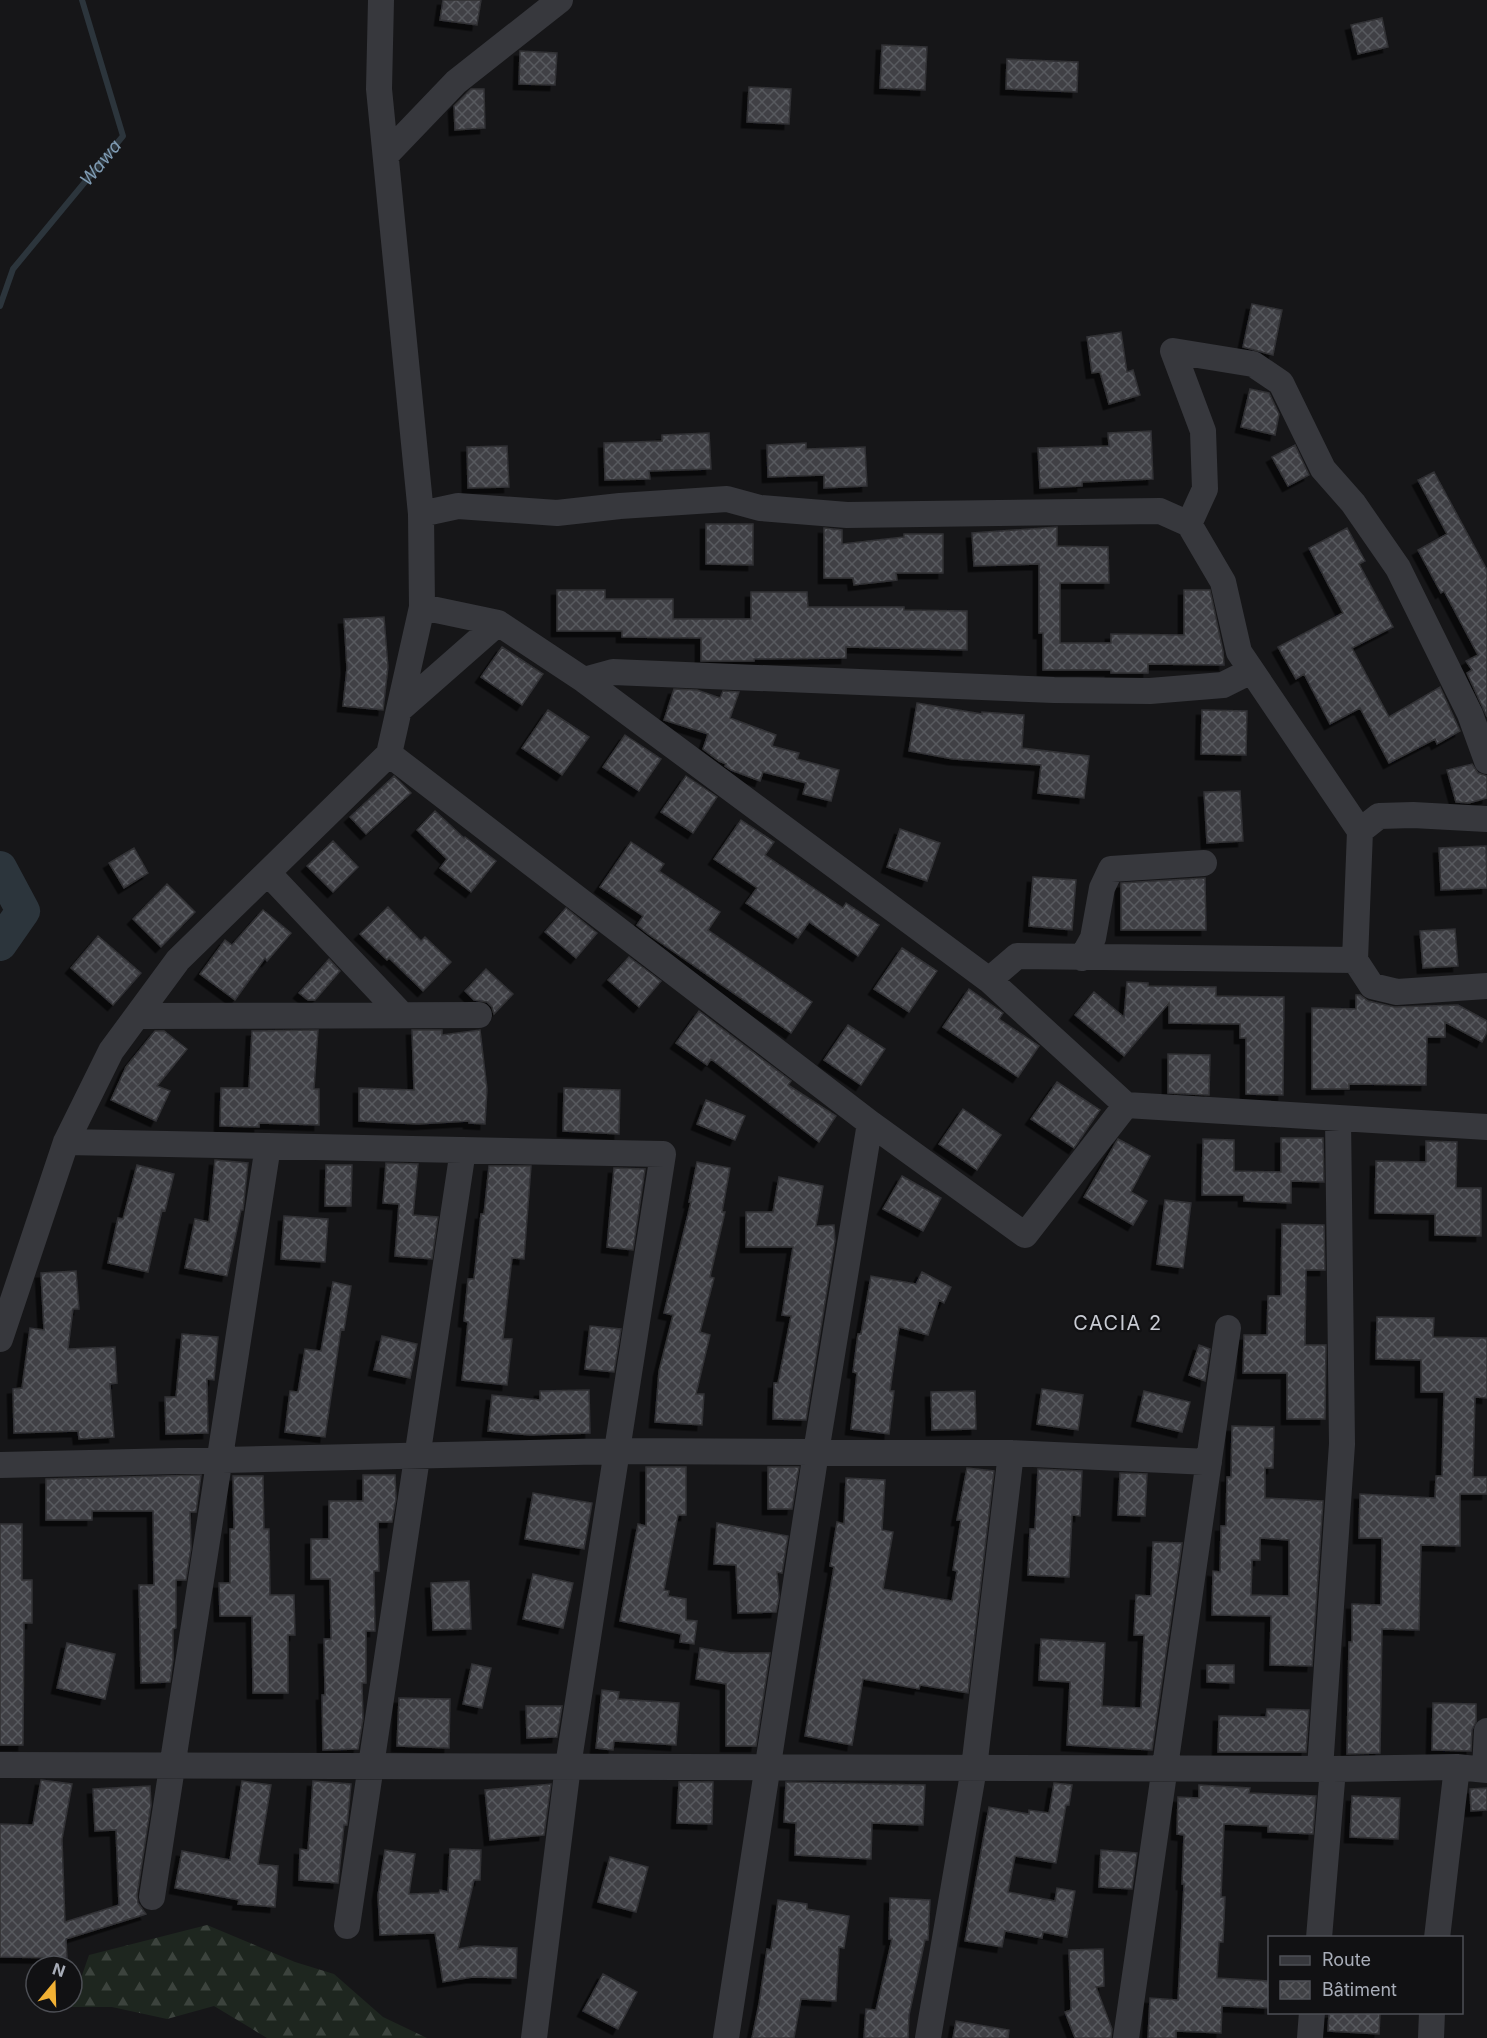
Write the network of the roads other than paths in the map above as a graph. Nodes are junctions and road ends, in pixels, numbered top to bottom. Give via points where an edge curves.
1 (381, 0) edge
2 (560, 0) edge
3 (386, 155) junction
4 (420, 514) junction
5 (1189, 525) junction
6 (422, 607) junction
7 (498, 624) junction
8 (1251, 671) junction
9 (584, 680) junction
10 (399, 710) junction
11 (389, 754) junction
12 (1487, 761) edge
13 (1487, 819) edge
14 (1360, 831) junction
15 (1204, 863) dead end
16 (268, 873) junction
17 (1082, 958) junction
18 (1355, 960) junction
19 (989, 980) junction
20 (1487, 986) edge
21 (402, 1015) junction
22 (479, 1015) dead end
23 (137, 1016) junction
24 (1126, 1106) junction
25 (1338, 1118) junction
26 (870, 1123) junction
27 (1487, 1127) edge
28 (66, 1142) junction
29 (268, 1146) junction
30 (463, 1150) junction
31 (1228, 1328) dead end
32 (0, 1339) edge
33 (617, 1451) junction
34 (816, 1452) junction
35 (1011, 1453) junction
36 (418, 1455) junction
37 (219, 1460) junction
38 (1209, 1462) junction
39 (0, 1465) edge
40 (1487, 1731) edge
41 (0, 1765) edge
42 (172, 1765) junction
43 (371, 1766) junction
44 (568, 1766) junction
45 (767, 1767) junction
46 (1457, 1767) junction
47 (974, 1768) junction
48 (1165, 1768) junction
49 (1326, 1769) junction
50 (1486, 1770) edge
51 (152, 1897) dead end
52 (347, 1926) dead end
53 (1318, 1936) edge
54 (1437, 1936) edge
55 (1312, 2014) edge
56 (1432, 2014) edge
57 (534, 2038) edge
58 (726, 2038) edge
59 (928, 2038) edge
60 (1126, 2038) edge
61 (1310, 2038) edge
62 (1431, 2038) edge

1 - 3 street via 379,89
2 - 3 street via 456,82
3 - 4 street
4 - 5 street via 458,506 557,513 727,499 760,508 847,515 1160,512
4 - 6 street
5 - 8 street via 1223,582 1239,652
5 - 12 street via 1205,489 1203,431 1173,351 1253,364 1281,383 1323,469 1398,568 1470,714
6 - 7 street
6 - 10 street
7 - 9 street
7 - 10 street
8 - 9 street via 1223,685 1150,691 613,672
8 - 14 street
9 - 19 street
10 - 11 street
11 - 16 street
11 - 26 street
13 - 14 street via 1379,816
14 - 18 street
15 - 17 street via 1111,869 1102,888 1093,938
16 - 21 street
16 - 23 street via 178,960
17 - 18 street
17 - 19 street via 1017,956
18 - 20 street via 1372,986 1397,992
19 - 24 street
21 - 22 street
21 - 23 street
23 - 28 street via 111,1051
24 - 25 street
24 - 26 street via 1025,1235
25 - 27 street
25 - 49 street via 1342,1444
26 - 34 street
28 - 29 street
28 - 32 street
29 - 30 street
29 - 37 street
30 - 33 street via 663,1154
30 - 36 street
31 - 38 street
33 - 34 street
33 - 36 street
33 - 44 street
34 - 35 street
34 - 45 street
35 - 38 street
35 - 47 street
36 - 37 street
36 - 43 street
37 - 39 street
37 - 42 street
38 - 48 street
40 - 50 street
41 - 42 street
42 - 43 street
42 - 51 street
43 - 44 street
43 - 52 street
44 - 45 street
44 - 57 street
45 - 47 street
45 - 58 street
46 - 49 street
46 - 50 street
46 - 54 street
47 - 48 street
47 - 59 street
48 - 49 street
48 - 60 street
49 - 53 street
55 - 61 street
56 - 62 street

